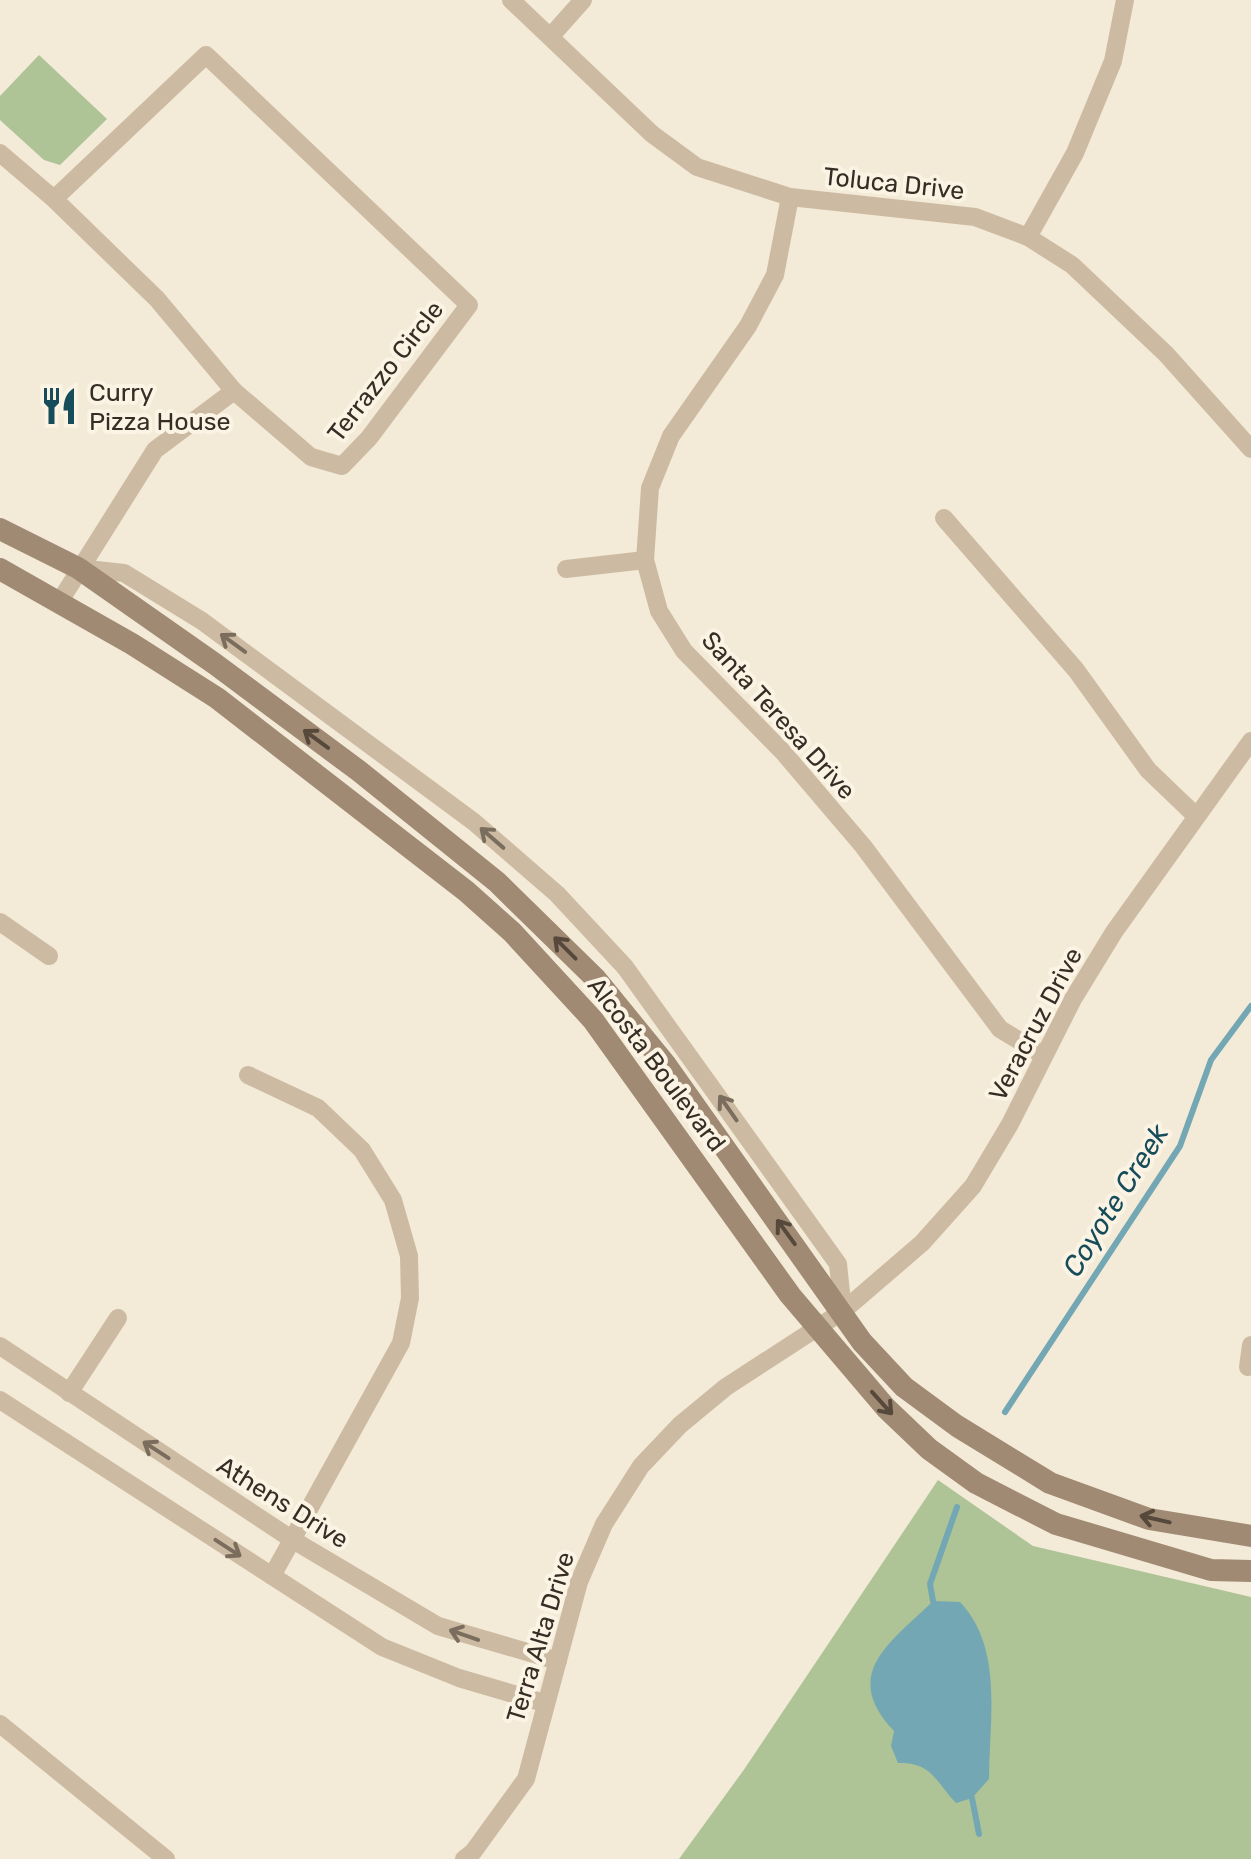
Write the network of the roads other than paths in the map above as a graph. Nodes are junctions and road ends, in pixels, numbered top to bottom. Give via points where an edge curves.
1 (511, 0) edge
2 (584, 0) edge
3 (1126, 0) edge
4 (551, 36) junction
5 (0, 154) edge
6 (790, 197) junction
7 (54, 199) junction
8 (1028, 237) junction
9 (234, 391) junction
10 (1251, 449) edge
11 (944, 518) dead end
12 (0, 528) edge
13 (645, 560) junction
14 (78, 568) junction
15 (0, 569) edge
16 (566, 569) dead end
17 (60, 600) junction
18 (1251, 741) edge
19 (1196, 816) junction
20 (0, 922) edge
21 (49, 956) dead end
22 (1043, 1055) junction
23 (248, 1075) dead end
24 (842, 1311) junction
25 (118, 1318) dead end
26 (818, 1329) junction
27 (1251, 1345) edge
28 (0, 1346) edge
29 (1248, 1367) dead end
30 (69, 1394) junction
31 (0, 1400) edge
32 (1251, 1536) edge
33 (293, 1540) junction
34 (1251, 1571) edge
35 (272, 1576) junction
36 (558, 1662) junction
37 (544, 1702) junction
38 (0, 1724) edge
39 (166, 1859) edge
40 (464, 1859) edge

1 - 4 street, Toluca Drive
2 - 4 street
3 - 8 street via 1113,61 1075,153
4 - 6 street, Toluca Drive via 652,134 698,167
5 - 7 street, Terrazzo Circle
6 - 8 street, Toluca Drive via 975,217
6 - 13 street, Santa Teresa Drive via 775,275 671,436 650,488
7 - 9 street, Terrazzo Circle via 157,300
7 - 9 street, Terrazzo Circle via 206,55 470,305 342,466 311,456
8 - 10 street, Toluca Drive via 1072,264
9 - 14 street via 154,450
11 - 19 street via 1076,670 1148,770
12 - 14 main road, Alcosta Boulevard
13 - 16 street
13 - 22 street, Santa Teresa Drive via 659,611 684,651 863,846 1000,1029
14 - 17 street
24 -> 14 main road, Alcosta Boulevard via 666,1065 595,978 497,882 343,759
24 -> 14 street, Alcosta Boulevard via 838,1264 625,967 557,894 474,822 202,621 124,572
15 - 17 main road, Alcosta Boulevard
17 - 26 main road, Alcosta Boulevard via 217,698 512,932 594,1020
18 - 19 street, Veracruz Drive
19 - 22 street, Veracruz Drive via 1114,932
20 - 21 street
22 - 24 street, Veracruz Drive via 973,1186 922,1243
23 - 33 street via 318,1108 362,1150 393,1200 409,1256 401,1343
24 - 26 street, Veracruz Drive
32 -> 24 main road, Alcosta Boulevard via 1149,1519 1050,1483 904,1388
25 - 30 street
26 -> 34 main road, Alcosta Boulevard via 928,1449 976,1482 1056,1524 1211,1570
26 - 36 street, Terra Alta Drive via 726,1387 641,1466 604,1524 579,1582
27 - 29 street
28 - 30 street, Athens Drive
33 -> 30 street, Athens Drive
31 -> 35 street
33 - 35 street
36 -> 33 street, Athens Drive via 438,1626
35 - 37 street via 382,1647
36 - 37 street, Terra Alta Drive
37 - 40 street, Terra Alta Drive via 526,1779
38 - 39 street

